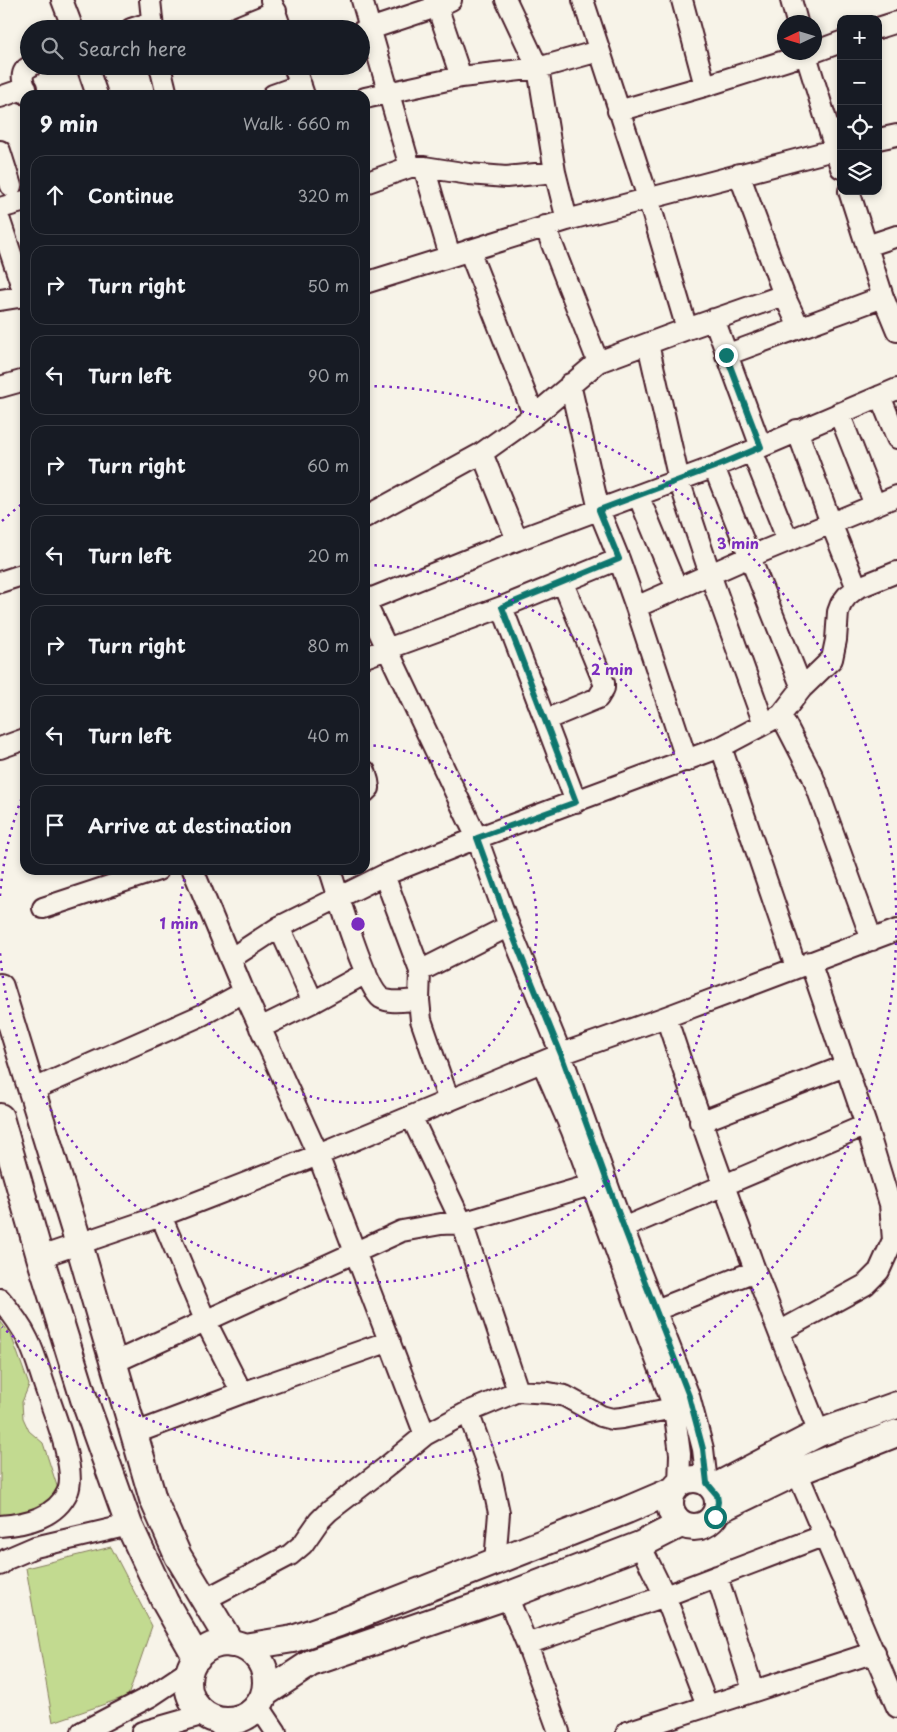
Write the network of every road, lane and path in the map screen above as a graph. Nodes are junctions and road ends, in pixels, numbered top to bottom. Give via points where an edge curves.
1 (62, 0) edge
2 (362, 0) edge
3 (506, 0) edge
4 (583, 0) edge
5 (682, 0) edge
6 (791, 0) edge
7 (441, 2) edge
8 (153, 11) edge
9 (276, 13) edge
10 (795, 15) edge
11 (70, 20) edge
12 (142, 20) edge
13 (257, 20) edge
14 (365, 20) edge
15 (897, 22) edge
16 (882, 27) edge
17 (370, 29) edge
18 (370, 42) edge
19 (837, 43) edge
20 (822, 49) edge
21 (598, 51) junction
22 (788, 60) edge
23 (812, 60) edge
24 (538, 68) junction
25 (22, 75) edge
26 (90, 75) edge
27 (162, 75) edge
28 (461, 77) junction
29 (300, 82) edge
30 (705, 86) junction
31 (26, 90) edge
32 (95, 90) edge
33 (166, 90) edge
34 (283, 90) edge
35 (389, 92) junction
36 (20, 93) edge
37 (0, 97) edge
38 (370, 97) edge
39 (618, 111) junction
40 (897, 135) edge
41 (882, 138) edge
42 (0, 150) edge
43 (837, 150) edge
44 (837, 156) edge
45 (417, 167) junction
46 (555, 172) junction
47 (739, 174) junction
48 (370, 181) edge
49 (12, 186) edge
50 (850, 195) edge
51 (648, 198) junction
52 (20, 202) edge
53 (0, 208) edge
54 (567, 220) junction
55 (0, 221) edge
56 (545, 226) junction
57 (897, 236) edge
58 (868, 246) junction
59 (469, 250) junction
60 (450, 256) junction
61 (370, 277) edge
62 (20, 281) edge
63 (784, 295) junction
64 (20, 297) edge
65 (883, 298) junction
66 (0, 300) edge
67 (714, 319) junction
68 (799, 327) junction
69 (686, 329) junction
70 (897, 332) edge
71 (648, 344) junction
72 (726, 355) junction
73 (598, 362) junction
74 (20, 381) edge
75 (570, 384) junction
76 (0, 387) edge
77 (889, 392) edge
78 (839, 413) junction
79 (534, 416) junction
80 (797, 430) junction
81 (897, 438) edge
82 (756, 449) junction
83 (482, 453) junction
84 (714, 467) junction
85 (679, 480) junction
86 (638, 495) junction
87 (897, 496) edge
88 (875, 505) junction
89 (599, 510) junction
90 (370, 514) edge
91 (831, 523) junction
92 (517, 540) junction
93 (788, 541) junction
94 (749, 557) junction
95 (619, 559) junction
96 (897, 572) edge
97 (710, 574) junction
98 (20, 576) edge
99 (0, 582) edge
100 (563, 583) junction
101 (858, 588) junction
102 (676, 589) junction
103 (370, 600) edge
104 (502, 607) junction
105 (636, 607) junction
106 (370, 613) edge
107 (386, 649) junction
108 (370, 655) edge
109 (802, 688) junction
110 (772, 719) junction
111 (545, 720) junction
112 (20, 741) edge
113 (721, 747) junction
114 (0, 748) edge
115 (687, 761) junction
116 (576, 802) junction
117 (477, 838) junction
118 (143, 875) edge
119 (195, 875) edge
120 (331, 875) edge
121 (384, 876) junction
122 (338, 897) junction
123 (43, 908) dead end
124 (509, 926) junction
125 (278, 927) junction
126 (897, 930) edge
127 (872, 940) junction
128 (230, 959) junction
129 (803, 964) junction
130 (420, 971) junction
131 (366, 974) junction
132 (0, 987) edge
133 (244, 992) junction
134 (418, 1000) junction
135 (314, 1002) junction
136 (666, 1017) junction
137 (260, 1028) junction
138 (561, 1054) junction
139 (542, 1062) junction
140 (844, 1066) junction
141 (32, 1090) junction
142 (449, 1101) junction
143 (411, 1116) junction
144 (0, 1117) edge
145 (700, 1122) junction
146 (866, 1125) junction
147 (318, 1155) junction
148 (591, 1185) junction
149 (724, 1187) junction
150 (161, 1216) junction
151 (462, 1223) junction
152 (624, 1228) junction
153 (79, 1244) junction
154 (356, 1253) junction
155 (40, 1257) junction
156 (755, 1271) junction
157 (0, 1299) edge
158 (656, 1310) junction
159 (206, 1322) junction
160 (779, 1332) junction
161 (390, 1341) junction
162 (113, 1364) junction
163 (518, 1391) junction
164 (242, 1394) junction
165 (897, 1405) edge
166 (674, 1408) junction
167 (468, 1412) junction
168 (819, 1433) junction
169 (897, 1433) edge
170 (133, 1434) junction
171 (425, 1434) junction
172 (797, 1472) junction
173 (676, 1487) junction
174 (713, 1494) junction
175 (681, 1524) junction
176 (129, 1525) junction
177 (0, 1526) edge
178 (825, 1535) junction
179 (640, 1545) junction
180 (495, 1562) junction
181 (0, 1565) edge
182 (717, 1576) junction
183 (507, 1596) junction
184 (665, 1596) junction
185 (204, 1600) junction
186 (527, 1644) junction
187 (238, 1645) junction
188 (874, 1652) junction
189 (193, 1664) junction
190 (892, 1684) edge
191 (753, 1690) junction
192 (261, 1700) junction
193 (707, 1705) junction
194 (897, 1706) edge
195 (214, 1722) edge
196 (82, 1732) edge
197 (142, 1732) edge
198 (276, 1732) edge
199 (559, 1732) edge
200 (627, 1732) edge

1 - 11 street
2 - 14 street
3 - 24 street
4 - 21 street
5 - 30 street
6 - 10 street
7 - 17 street
7 - 28 street
8 - 12 street
9 - 13 street
15 - 16 street
18 - 35 street
19 - 20 street
21 - 24 street
21 - 39 street
22 - 30 street
23 - 43 street
24 - 28 street
24 - 46 street
25 - 31 street
26 - 32 street
27 - 33 street
28 - 35 street
29 - 34 street
30 - 39 street
35 - 38 street
35 - 45 street
36 - 37 street
39 - 51 street
40 - 41 street
42 - 49 street
44 - 47 street
45 - 46 street via 498,177
45 - 48 street
45 - 60 street
46 - 54 street
47 - 51 street
47 - 63 street
50 - 58 street
51 - 54 street
51 - 69 street
52 - 53 street
54 - 56 street
55 - 62 street
56 - 59 street
56 - 73 street
57 - 58 street
58 - 65 street
59 - 60 street
59 - 79 street
60 - 61 street
63 - 67 street
63 - 68 street
64 - 66 street
65 - 68 street
65 - 70 street
67 - 69 street
67 - 72 street
68 - 72 street
69 - 71 street
71 - 73 street
71 - 85 street
72 - 82 street
73 - 75 street
74 - 76 street
75 - 79 street
75 - 89 street
77 - 78 street
77 - 81 street
78 - 80 street
78 - 88 street
79 - 83 street
80 - 82 street
80 - 91 street
82 - 84 street
82 - 93 street
83 - 90 street
83 - 92 street
84 - 85 street
84 - 94 street
85 - 86 street
85 - 97 street
86 - 89 street
86 - 102 street
87 - 88 street
88 - 91 street
89 - 92 street
89 - 95 street
91 - 93 street
91 - 101 street
92 - 103 street
93 - 94 street
94 - 97 street
94 - 109 street
95 - 100 street
95 - 105 street
96 - 101 street
97 - 102 street
97 - 110 street
98 - 99 street
100 - 104 street
100 - 111 street via 604,688 598,698
101 - 109 street via 841,604 838,612 832,659
102 - 105 street
104 - 107 street
104 - 111 street
105 - 115 street
106 - 107 street
107 - 108 street
107 - 117 street
109 - 110 street
110 - 113 street
110 - 127 street via 813,777
111 - 116 street
112 - 114 street
113 - 115 street
113 - 129 street
115 - 116 street
116 - 117 street
117 - 121 street
117 - 124 street
118 - 123 street
119 - 128 street
120 - 122 street
121 - 122 street
121 - 130 street
122 - 125 street
122 - 131 street
124 - 130 street
124 - 138 street
125 - 128 street
125 - 135 street
126 - 127 street
127 - 129 street
128 - 133 street
129 - 136 street
129 - 140 street
130 - 134 street
131 - 134 street via 379,997 395,1001
131 - 135 street
132 - 141 main road
133 - 137 street
133 - 141 street via 202,1015
134 - 142 street via 421,1020
135 - 137 street
136 - 138 street
136 - 145 street
137 - 147 street
138 - 139 street
138 - 152 street
139 - 142 street
139 - 148 street
140 - 145 street
140 - 146 street
141 - 153 main road
142 - 143 street
143 - 147 street
143 - 151 street
144 - 155 main road
145 - 149 street
146 - 149 street
146 - 160 street via 890,1204 893,1240 887,1257 865,1285
147 - 150 street
147 - 154 street
148 - 151 street
148 - 166 street
149 - 152 street
149 - 156 street
150 - 153 street
150 - 159 street
151 - 154 street via 402,1231
151 - 163 street
152 - 158 street
153 - 155 street
153 - 162 main road
154 - 159 street
154 - 161 street
155 - 176 main road via 84,1399
156 - 158 street
156 - 160 street
157 - 177 street via 30,1342 65,1446 69,1470 69,1489 63,1500 47,1514 19,1525
158 - 174 street via 689,1396
159 - 162 street
159 - 164 street
160 - 168 street
161 - 164 street
161 - 171 street
162 - 170 main road
163 - 166 street via 565,1396 612,1419
163 - 167 street
164 - 170 street
165 - 168 main road
166 - 173 street via 680,1454
167 - 171 street
167 - 180 street via 491,1474 498,1513
168 - 174 main road
169 - 172 main road
170 - 185 main road via 153,1499 178,1556
171 - 185 street via 329,1511 290,1556
172 - 174 main road
172 - 178 street
173 - 174 main road via 693,1479
173 - 175 main road via 671,1497 672,1512
173 - 180 main road
174 - 175 main road via 715,1517 696,1528
175 - 179 main road
176 - 181 street via 35,1547
176 - 189 main road
178 - 182 street
178 - 188 street
179 - 183 main road
179 - 184 street
180 - 187 main road via 293,1639
182 - 184 street
182 - 191 street
183 - 186 street
183 - 192 main road via 311,1663
184 - 186 street
184 - 193 street
185 - 187 main road
186 - 199 street
187 - 189 main road via 218,1644 206,1650
187 - 192 main road via 260,1662 266,1683
188 - 190 street
188 - 191 street
189 - 195 main road via 188,1683 191,1696 196,1706
189 - 196 street via 151,1696
190 - 194 street
191 - 193 street
192 - 195 main road via 250,1714 238,1720
192 - 198 street
193 - 200 street
195 - 197 street

